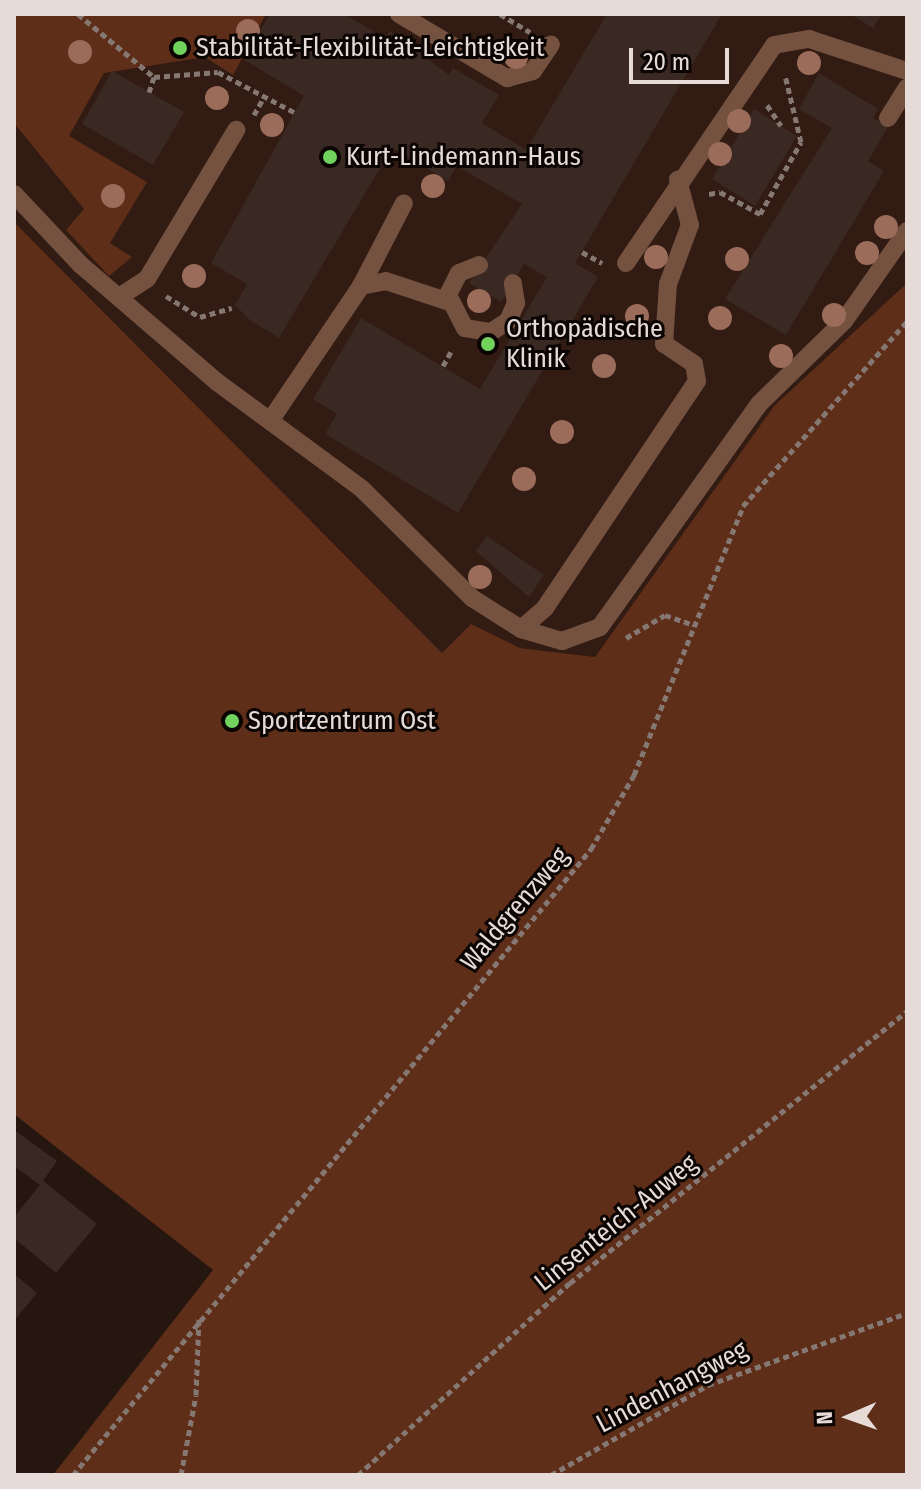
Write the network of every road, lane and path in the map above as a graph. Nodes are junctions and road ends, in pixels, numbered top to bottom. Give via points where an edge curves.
1 (78, 14) edge
2 (399, 14) edge
3 (782, 42) junction
4 (551, 44) dead end
5 (907, 71) edge
6 (154, 77) junction
7 (907, 88) edge
8 (149, 92) dead end
9 (773, 94) dead end
10 (294, 112) dead end
11 (888, 118) dead end
12 (781, 126) dead end
13 (236, 130) dead end
14 (678, 180) junction
15 (715, 193) dead end
16 (14, 194) edge
17 (404, 203) dead end
18 (907, 231) edge
19 (626, 263) dead end
20 (479, 265) dead end
21 (147, 279) junction
22 (513, 283) dead end
23 (361, 286) junction
24 (119, 297) junction
25 (449, 302) junction
26 (232, 308) dead end
27 (907, 321) edge
28 (270, 421) junction
29 (691, 624) junction
30 (521, 629) junction
31 (590, 634) junction
32 (907, 1011) edge
33 (907, 1313) edge
34 (199, 1317) junction
35 (73, 1475) edge
36 (181, 1475) edge
37 (358, 1475) edge
38 (551, 1475) edge

1 - 6 path
2 - 4 lane via 507,78 533,71
3 - 5 lane via 809,39
3 - 14 lane via 757,64
3 - 15 path via 784,87 801,142 760,214
6 - 8 path
6 - 10 path via 218,72
7 - 11 lane
9 - 12 path via 765,110
13 - 21 lane
14 - 19 lane
14 - 30 lane via 690,225 668,284 664,344 694,364 697,381 545,608
16 - 24 lane
17 - 23 lane
18 - 31 lane via 844,321 759,404
20 - 25 lane via 455,278
21 - 24 lane
21 - 26 path via 200,317
22 - 25 lane via 515,309 491,332 465,328
23 - 25 lane via 386,281
23 - 28 lane
24 - 28 lane
27 - 29 path, Waldgrenzweg via 743,506
28 - 30 lane via 362,489 472,598
29 - 31 path via 665,615 625,639
29 - 34 path, Waldgrenzweg via 634,775 591,849
30 - 31 lane via 562,641
32 - 37 path, Linsenteich-Auweg via 570,1283
33 - 38 path, Lindenhangweg via 708,1385
34 - 35 path, Waldgrenzweg
34 - 36 path via 196,1395

